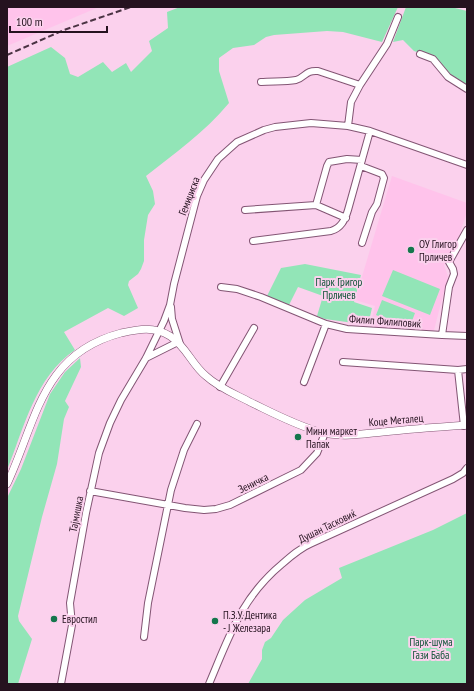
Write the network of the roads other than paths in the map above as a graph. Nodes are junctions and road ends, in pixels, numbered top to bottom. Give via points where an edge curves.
1 (398, 16) dead end
2 (420, 54) dead end
3 (261, 82) dead end
4 (360, 85) junction
5 (467, 88) edge
6 (348, 126) junction
7 (370, 131) junction
8 (362, 163) junction
9 (467, 165) edge
10 (316, 205) junction
11 (245, 210) dead end
12 (346, 218) junction
13 (467, 230) edge
14 (253, 241) dead end
15 (362, 243) dead end
16 (221, 287) dead end
17 (170, 306) junction
18 (326, 324) junction
19 (254, 328) dead end
20 (160, 330) junction
21 (442, 335) junction
22 (467, 336) edge
23 (179, 343) junction
24 (146, 358) junction
25 (343, 362) dead end
26 (467, 369) edge
27 (458, 370) junction
28 (304, 382) dead end
29 (220, 387) junction
30 (197, 424) dead end
31 (465, 425) edge
32 (325, 433) junction
33 (467, 468) edge
34 (7, 484) edge
35 (90, 492) junction
36 (168, 504) junction
37 (144, 637) dead end
38 (61, 684) edge
39 (209, 684) edge

1 - 4 street via 387,44
2 - 5 street via 433,59 448,77
3 - 4 street via 298,79 312,70
4 - 6 street via 351,102
6 - 7 street, Гемиџиска
6 - 17 street, Гемиџиска via 311,123 275,127 237,142 218,159 197,196
7 - 8 street
7 - 9 street, Гемиџиска
8 - 10 street via 346,159 329,162
8 - 12 street
8 - 15 street via 382,174 384,178
10 - 11 street
10 - 12 street
12 - 14 street via 339,227 331,231
13 - 21 street via 448,262 454,274 449,287
16 - 18 street, Филип Филиповиќ via 261,297
17 - 20 street, Гемиџиска
17 - 23 street, Коце Металец
18 - 21 street, Филип Филиповиќ via 347,329
18 - 28 street
19 - 29 street
20 - 23 street, Коце Металец
20 - 24 street, Тајмишка
20 - 34 street via 152,328 108,337 90,346 65,365 46,390
21 - 22 street, Филип Филиповиќ
23 - 24 street
23 - 29 street, Коце Металец via 205,376
24 - 35 street, Тајмишка via 110,423 99,453
25 - 27 street
26 - 27 street
27 - 31 street, Коце Металец
29 - 32 street, Коце Металец via 298,425
30 - 36 street via 176,471
31 - 32 street, Коце Металец via 343,435
32 - 36 street, Зеничка via 317,453 301,470 230,505 204,510
33 - 39 street, Душан Тасковиќ via 453,479 295,552 259,585 247,602
35 - 36 street, Зеничка
35 - 38 street, Тајмишка via 70,603 72,625
36 - 37 street via 148,603

